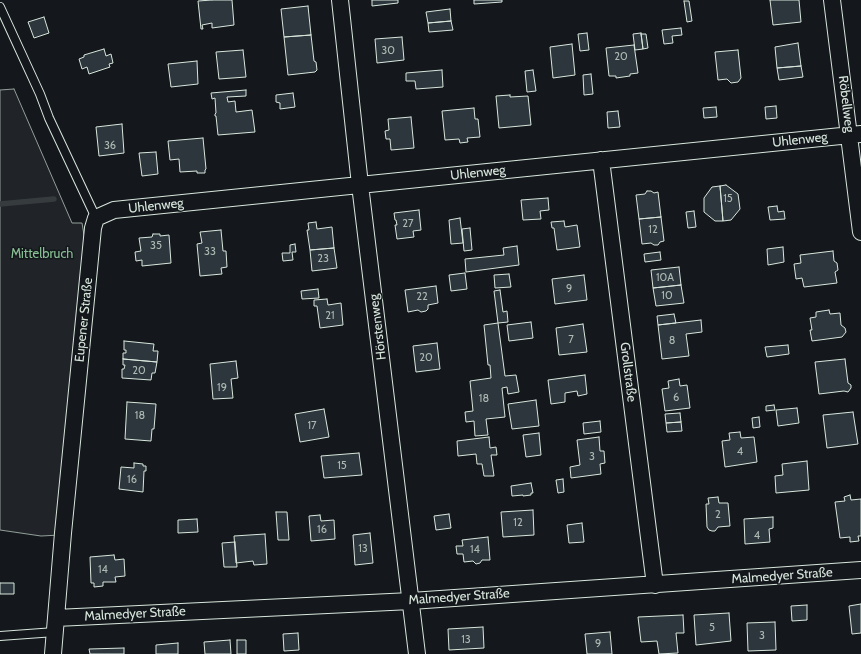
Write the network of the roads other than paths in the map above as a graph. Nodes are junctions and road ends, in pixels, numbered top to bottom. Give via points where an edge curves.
1 (340, 0) edge
2 (832, 0) edge
3 (0, 7) edge
4 (855, 134) edge
5 (601, 160) junction
6 (360, 185) junction
7 (96, 218) junction
8 (861, 232) edge
9 (861, 570) edge
10 (655, 585) junction
11 (410, 601) junction
12 (56, 625) junction
13 (0, 636) edge
14 (53, 654) edge
15 (417, 654) edge

1 - 6 street, Hörstenweg
2 - 4 street, Röbellweg
3 - 7 lane
4 - 5 street, Uhlenweg
4 - 8 street, Röbellweg
5 - 6 street, Uhlenweg
5 - 10 street, Grollstraße
6 - 7 street, Uhlenweg via 114,210
6 - 11 street, Hörstenweg
7 - 12 street, Eupener Straße via 63,533
9 - 10 street, Malmedyer Straße
10 - 11 street, Malmedyer Straße
11 - 12 street, Malmedyer Straße
11 - 15 street, Hörstenweg
12 - 13 lane
12 - 14 street, Eupener Straße

